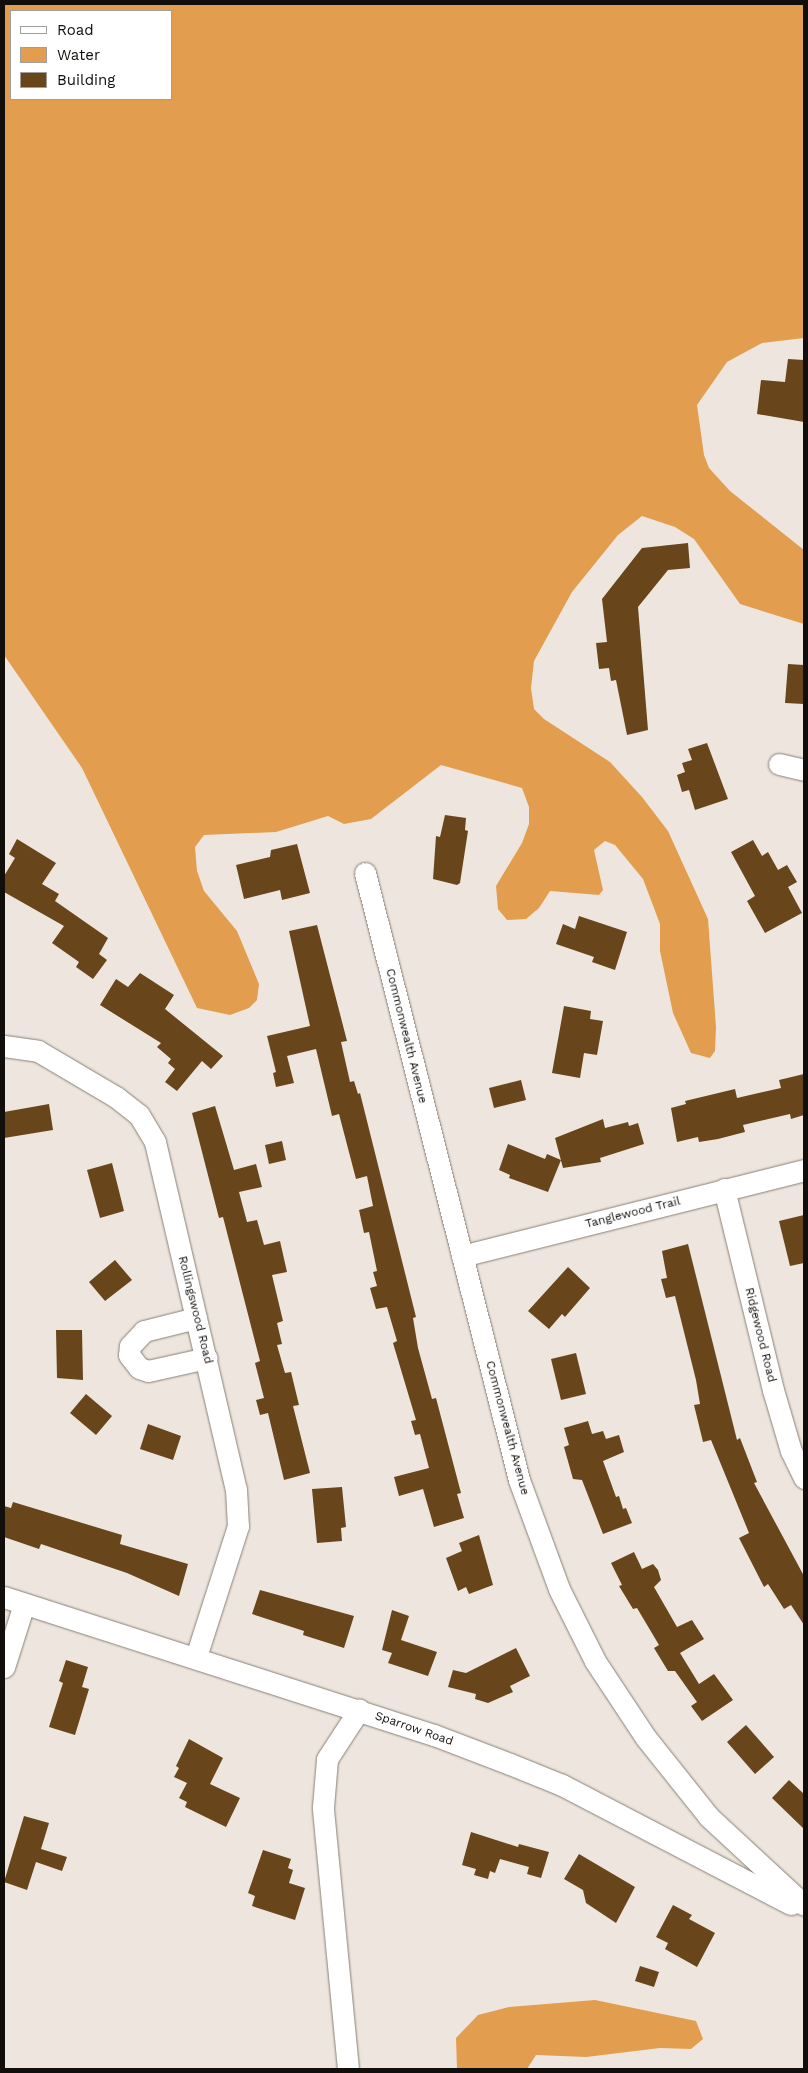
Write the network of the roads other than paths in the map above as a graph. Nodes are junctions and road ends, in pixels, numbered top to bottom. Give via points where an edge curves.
1 (778, 764) dead end
2 (804, 770) edge
3 (365, 873) dead end
4 (4, 1046) edge
5 (804, 1170) edge
6 (724, 1189) junction
7 (462, 1256) junction
8 (196, 1318) junction
9 (207, 1358) junction
10 (804, 1478) edge
11 (4, 1597) edge
12 (24, 1604) junction
13 (196, 1657) junction
14 (4, 1667) edge
15 (359, 1710) junction
16 (804, 1905) edge
17 (804, 1911) edge
18 (348, 2069) edge

1 - 2 street
3 - 7 street, Commonwealth Avenue
4 - 8 street, Rollingswood Road via 38,1051 116,1097 139,1115 155,1142
5 - 6 street, Tanglewood Trail
6 - 7 street, Tanglewood Trail
6 - 10 street, Ridgewood Road via 778,1408 791,1451
7 - 16 street, Commonwealth Avenue via 524,1495 559,1589 595,1661 646,1738 709,1817
8 - 9 street, Rollingswood Road
8 - 9 street via 144,1331 130,1346 130,1355 138,1368 148,1371
9 - 13 street, Rollingswood Road via 236,1489 238,1526
11 - 12 street, Sparrow Road
12 - 13 street, Sparrow Road
12 - 14 street
13 - 15 street, Sparrow Road
15 - 17 street, Sparrow Road via 434,1735 562,1785
15 - 18 street via 327,1759 323,1807

